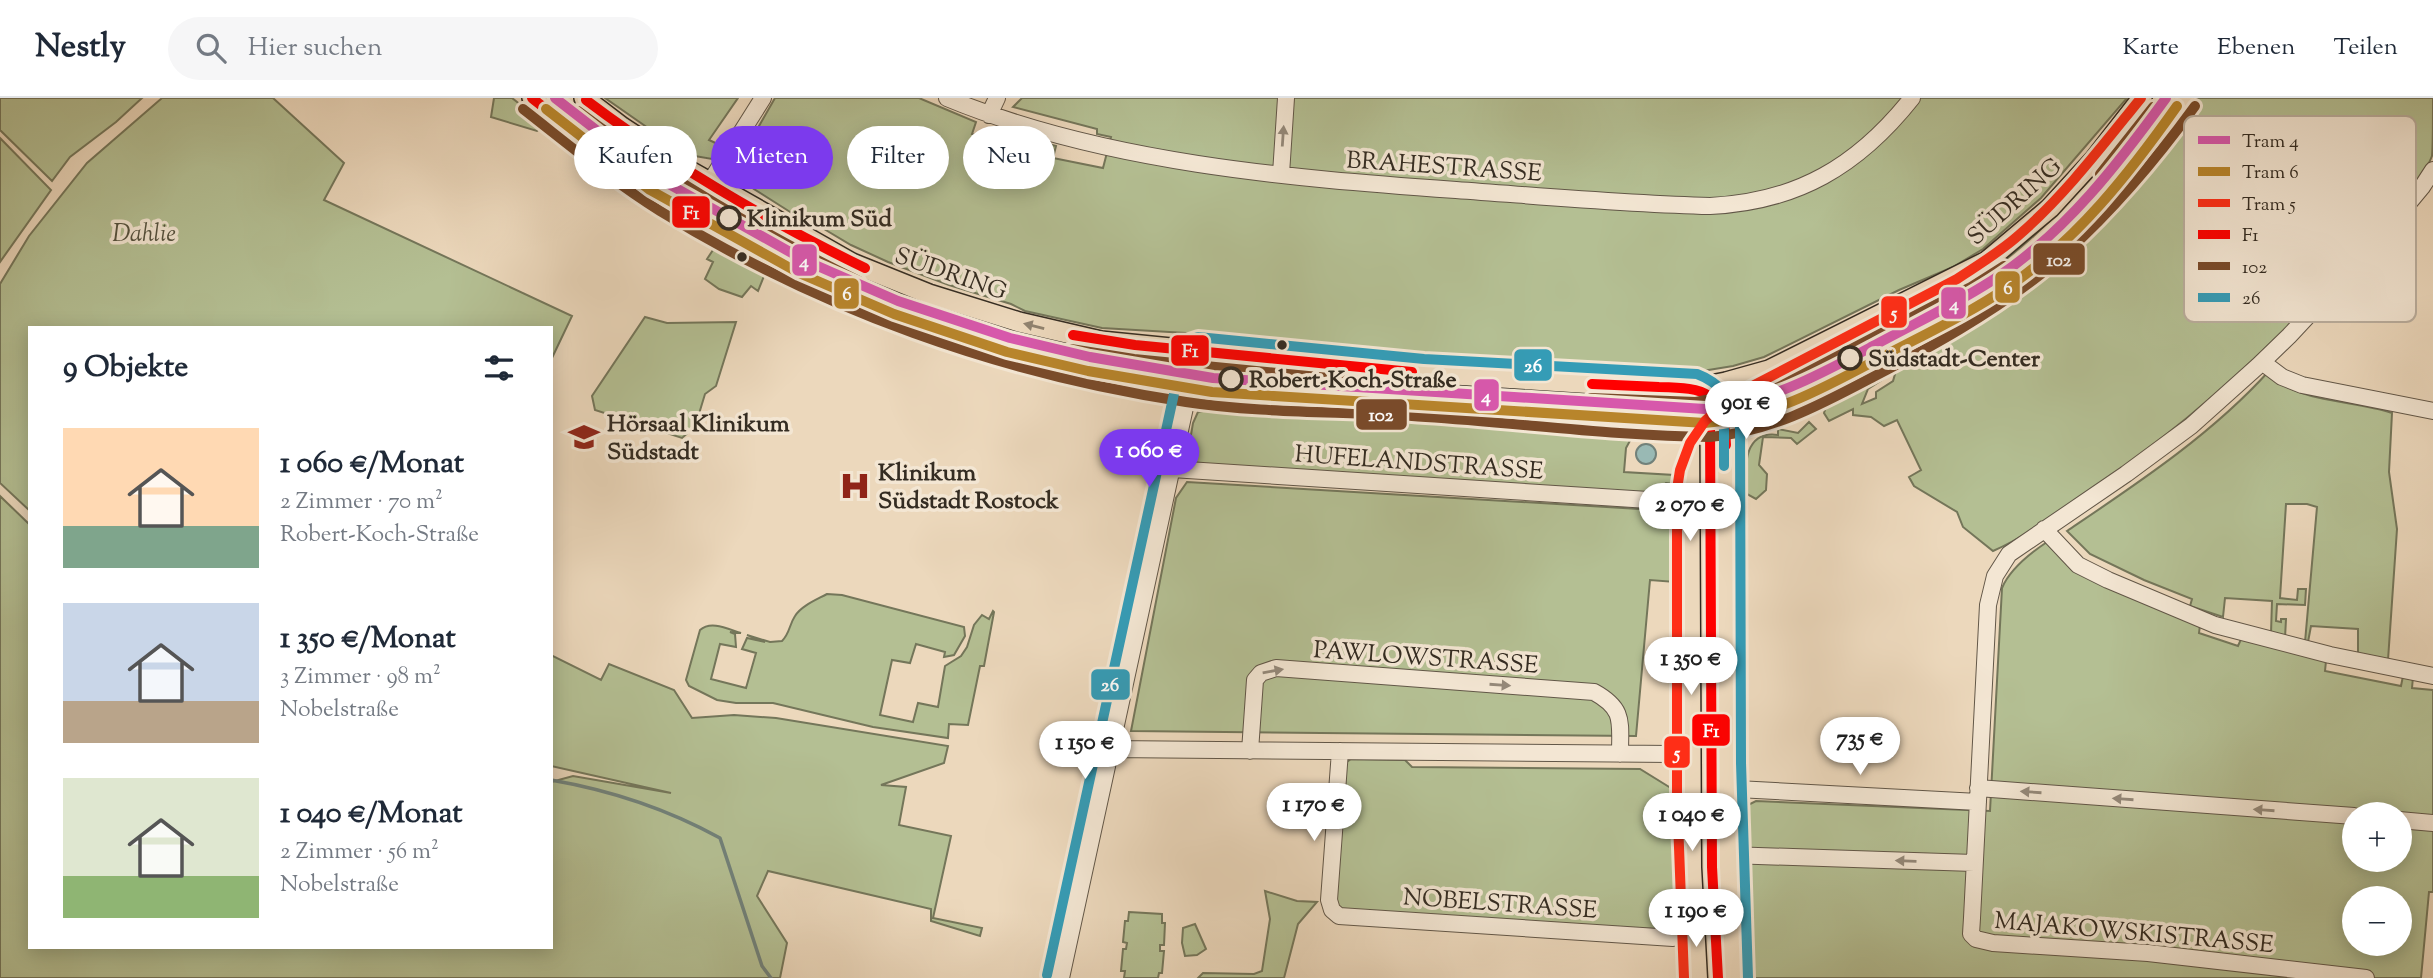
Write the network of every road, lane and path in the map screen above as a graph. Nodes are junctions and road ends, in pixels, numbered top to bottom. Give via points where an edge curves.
1 (532, 98) edge
2 (583, 98) edge
3 (763, 98) edge
4 (947, 98) edge
5 (997, 98) edge
6 (1286, 98) edge
7 (1912, 98) edge
8 (2141, 98) edge
9 (2184, 98) edge
10 (989, 115) junction
11 (2433, 170) edge
12 (1281, 174) junction
13 (710, 182) junction
14 (2416, 192) edge
15 (691, 212) junction
16 (2300, 322) edge
17 (1198, 351) junction
18 (2262, 362) junction
19 (1759, 374) junction
20 (1695, 387) junction
21 (1189, 389) junction
22 (2433, 411) edge
23 (1718, 418) junction
24 (1172, 469) junction
25 (1664, 501) dead end
26 (2044, 529) junction
27 (2433, 676) edge
28 (1111, 749) junction
29 (1250, 751) junction
30 (1340, 751) junction
31 (1620, 754) junction
32 (1672, 754) dead end
33 (1720, 788) junction
34 (1978, 795) junction
35 (2342, 815) edge
36 (2412, 821) edge
37 (2433, 823) edge
38 (1729, 855) junction
39 (1975, 863) junction
40 (1673, 938) dead end
41 (1061, 978) edge
42 (1718, 978) edge
43 (1734, 978) edge
44 (2366, 978) edge

1 - 15 main road via 621,168
2 - 13 main road, SÜDRING via 658,152
3 - 13 street
4 - 10 street, BRAHESTRASSE
5 - 10 street
12 -> 6 street
7 - 12 street, BRAHESTRASSE via 1843,166 1807,186 1746,204 1669,205
8 - 19 main road, SÜDRING via 2050,208 1987,261
9 - 23 main road via 2105,195 2006,284 1819,391 1774,411
10 - 12 street, BRAHESTRASSE via 1044,133 1151,155
11 - 14 street, MAJAKOWSKISTRASSE
13 - 15 main road
17 -> 13 main road, SÜDRING via 1066,334 929,294 852,262
15 - 21 main road via 813,278 952,333 1076,366
16 - 18 street, MAJAKOWSKISTRASSE
17 - 20 main road, SÜDRING via 1423,373
17 - 21 main road
18 - 22 street via 2302,386
18 - 26 street, MAJAKOWSKISTRASSE via 2191,426
19 - 20 main road, SÜDRING
19 - 23 main road via 1736,392
20 - 23 main road via 1707,394
21 - 23 main road
21 - 24 street
23 - 33 main road
24 - 25 street, HUFELANDSTRASSE
24 - 28 street
26 - 27 street via 2078,565 2215,625
26 - 34 street, MAJAKOWSKISTRASSE via 2010,554 1991,586
28 - 29 street
28 - 41 street
29 - 30 street
29 -> 31 street, PAWLOWSTRASSE via 1255,680 1276,668 1594,692 1615,707 1620,717
30 - 31 street
30 - 40 street, NOBELSTRASSE via 1329,900 1339,916
31 - 32 street
33 - 34 street
33 - 38 main road
33 - 42 main road via 1712,867
35 -> 34 street via 1997,789
34 - 39 street, MAJAKOWSKISTRASSE
36 - 37 street
39 -> 38 street
38 - 43 main road
39 - 44 street, MAJAKOWSKISTRASSE via 1971,934 1976,939

